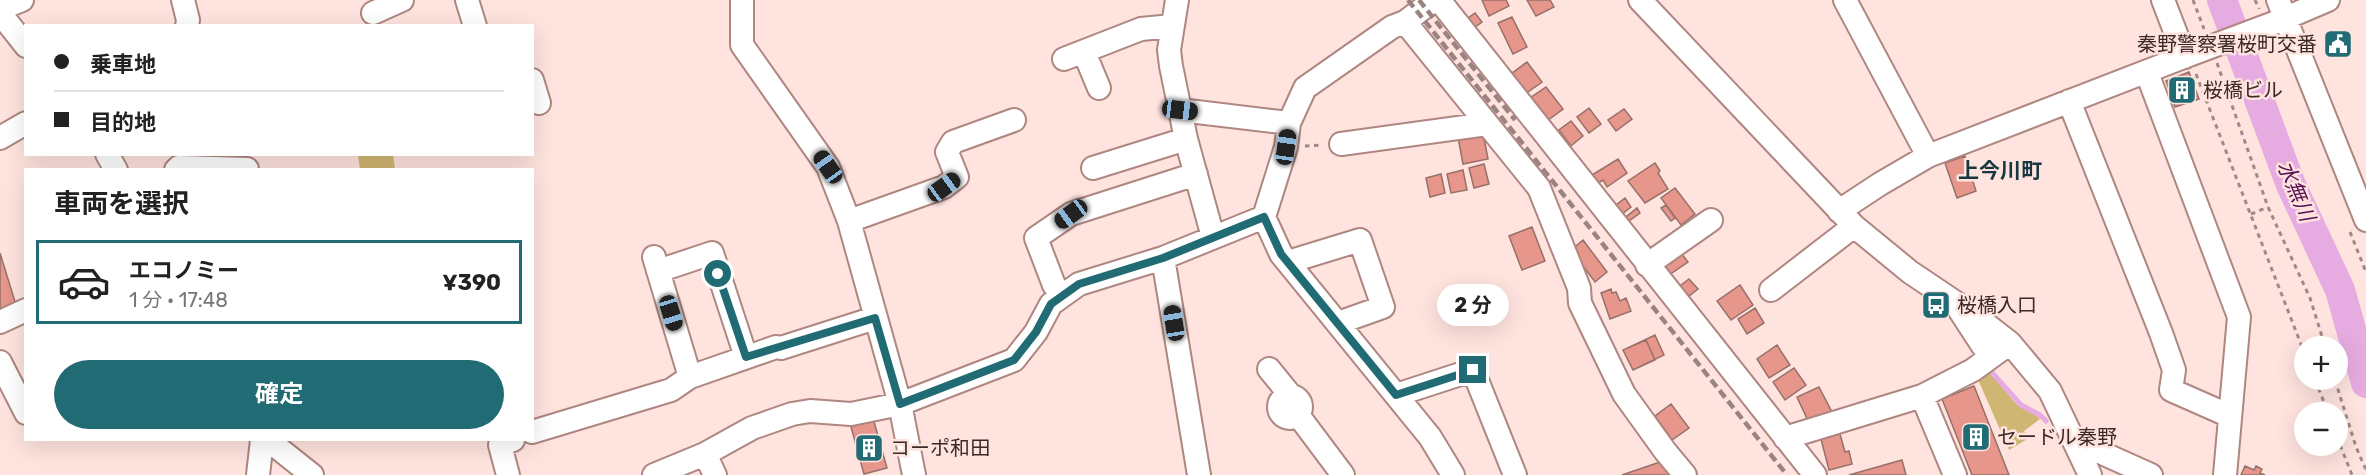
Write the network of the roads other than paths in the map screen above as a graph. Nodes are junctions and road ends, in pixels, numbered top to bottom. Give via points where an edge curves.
1 (22, 0) edge
2 (183, 0) edge
3 (402, 0) edge
4 (467, 0) edge
5 (742, 0) edge
6 (1177, 0) edge
7 (1434, 0) edge
8 (1439, 0) edge
9 (1640, 0) edge
10 (1845, 0) edge
11 (2163, 0) edge
12 (2328, 0) edge
13 (0, 11) edge
14 (373, 13) dead end
15 (2279, 14) edge
16 (1405, 22) junction
17 (187, 24) edge
18 (474, 24) edge
19 (1172, 26) junction
20 (24, 43) edge
21 (2187, 56) junction
22 (2147, 73) junction
23 (1099, 88) dead end
24 (2069, 101) junction
25 (1180, 110) junction
26 (1014, 120) dead end
27 (1289, 123) junction
28 (24, 124) edge
29 (1487, 124) junction
30 (0, 138) edge
31 (1186, 139) junction
32 (1341, 144) road end
33 (1928, 156) junction
34 (178, 168) edge
35 (213, 168) edge
36 (1093, 168) dead end
37 (1196, 174) junction
38 (1264, 217) junction
39 (1846, 218) junction
40 (1711, 220) dead end
41 (2366, 220) edge
42 (849, 221) junction
43 (1213, 237) junction
44 (1163, 258) junction
45 (1288, 262) junction
46 (1647, 265) junction
47 (1771, 290) dead end
48 (1062, 296) junction
49 (1956, 303) junction
50 (24, 311) edge
51 (875, 318) junction
52 (0, 322) edge
53 (1338, 323) junction
54 (2010, 344) junction
55 (746, 357) junction
56 (1990, 357) junction
57 (0, 362) edge
58 (1269, 369) dead end
59 (690, 376) junction
60 (1396, 395) junction
61 (1922, 396) junction
62 (900, 404) junction
63 (24, 409) edge
64 (2230, 416) junction
65 (534, 431) edge
66 (1785, 438) junction
67 (2073, 440) junction
68 (262, 441) edge
69 (269, 441) edge
70 (510, 441) edge
71 (705, 454) junction
72 (258, 475) edge
73 (312, 475) edge
74 (508, 475) edge
75 (654, 475) edge
76 (715, 475) edge
77 (914, 475) edge
78 (1199, 475) edge
79 (1343, 475) edge
80 (1453, 475) edge
81 (1515, 475) edge
82 (1685, 475) edge
83 (1815, 475) edge
84 (1955, 475) edge
85 (2090, 475) edge
86 (2151, 475) edge
87 (2225, 475) edge

1 - 13 street
2 - 17 street
3 - 14 street
4 - 18 street
5 - 42 street via 742,45 828,167
6 - 19 street
7 - 16 street
8 - 46 street
9 - 39 street
10 - 33 street
11 - 21 street
12 - 15 street
13 - 20 street
15 - 21 street, bridge
15 - 41 street
16 - 27 street via 1311,82 1300,96
16 - 29 street
19 - 23 street via 1141,29 1074,56
19 - 25 street via 1170,58
21 - 22 street
22 - 24 street
22 - 64 street via 2239,317
24 - 33 street
24 - 64 street via 2161,333 2174,370 2171,390
25 - 27 street
25 - 31 street
26 - 42 street via 953,142 947,152 957,177 944,187
27 - 38 street via 1286,147
28 - 30 street
29 - 32 street
29 - 82 street via 1539,188 1579,288 1580,303 1624,394
31 - 36 street
31 - 37 street
33 - 39 street via 1880,184
34 - 35 street
37 - 43 street
37 - 48 street via 1071,214 1032,241
38 - 43 street
38 - 45 street
39 - 47 street
39 - 49 street via 1910,272
40 - 46 street
42 - 51 street
43 - 44 street
44 - 48 street via 1091,278
44 - 78 street
45 - 53 street
45 - 53 street via 1360,240 1383,307
46 - 66 street
48 - 62 street via 1051,304 1014,360
49 - 54 street
49 - 56 street
50 - 52 street
51 - 55 street
51 - 62 street
53 - 60 street
54 - 56 street
54 - 67 street via 2050,391
55 - 59 street
55 - 59 street via 712,254 656,263
56 - 61 street
57 - 63 street
58 - 79 street
59 - 65 street via 671,390
60 - 80 street via 1430,437
60 - 81 street via 1473,370
61 - 66 street
61 - 84 street
62 - 71 street via 851,414 792,414 752,428
62 - 77 street
64 - 87 street
66 - 83 street
67 - 85 street
67 - 86 street
68 - 72 street
69 - 73 street
70 - 74 street via 500,444
71 - 75 street
71 - 76 street

